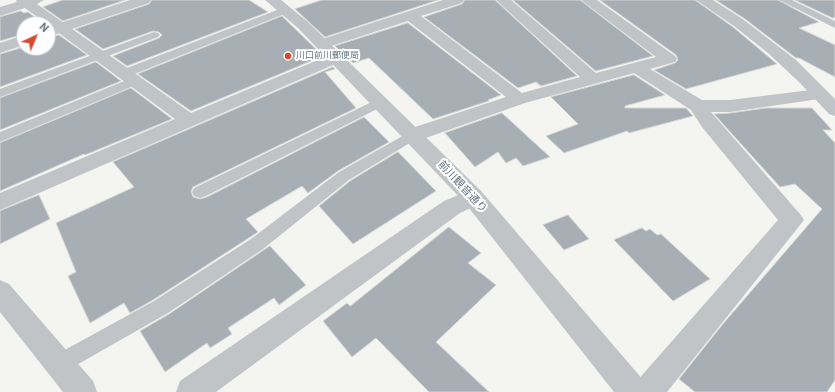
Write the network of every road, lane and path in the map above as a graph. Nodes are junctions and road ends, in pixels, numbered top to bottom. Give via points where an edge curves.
1 (144, 0) edge
2 (456, 0) edge
3 (503, 0) edge
4 (588, 0) edge
5 (703, 0) edge
6 (784, 0) edge
7 (29, 1) edge
8 (279, 5) edge
9 (0, 12) edge
10 (410, 15) junction
11 (42, 16) edge
12 (835, 25) edge
13 (56, 29) edge
14 (56, 31) edge
15 (154, 35) dead end
16 (16, 43) edge
17 (0, 48) edge
18 (329, 51) junction
19 (99, 57) junction
20 (637, 68) junction
21 (129, 78) junction
22 (592, 79) junction
23 (0, 93) edge
24 (519, 99) junction
25 (380, 102) junction
26 (830, 103) edge
27 (698, 106) junction
28 (190, 121) junction
29 (413, 135) junction
30 (0, 137) edge
31 (200, 192) dead end
32 (473, 197) junction
33 (0, 202) edge
34 (2, 298) edge
35 (59, 364) junction
36 (82, 392) edge
37 (191, 392) edge
38 (633, 392) edge
39 (648, 392) edge

1 - 13 street
2 - 10 street
3 - 22 street
4 - 20 street via 669,58
5 - 26 street via 727,13 779,54
6 - 12 lane
7 - 9 street
7 - 11 street
8 - 18 street, 前川観音通り
8 - 21 lane
10 - 18 street
10 - 24 street
14 - 19 street
15 - 19 lane
16 - 17 street
18 - 25 street, 前川観音通り
18 - 28 street
19 - 21 street
19 - 23 lane
20 - 22 street
20 - 27 street
21 - 28 street
21 - 30 lane
22 - 24 street
24 - 29 street
25 - 29 street, 前川観音通り
25 - 31 lane
26 - 27 street
27 - 39 street via 709,123 792,220
28 - 33 street
29 - 32 street, 前川観音通り
29 - 35 lane via 344,176 250,249 161,306
32 - 37 street via 452,207
32 - 38 street, 前川観音通り
34 - 35 street
35 - 36 street

